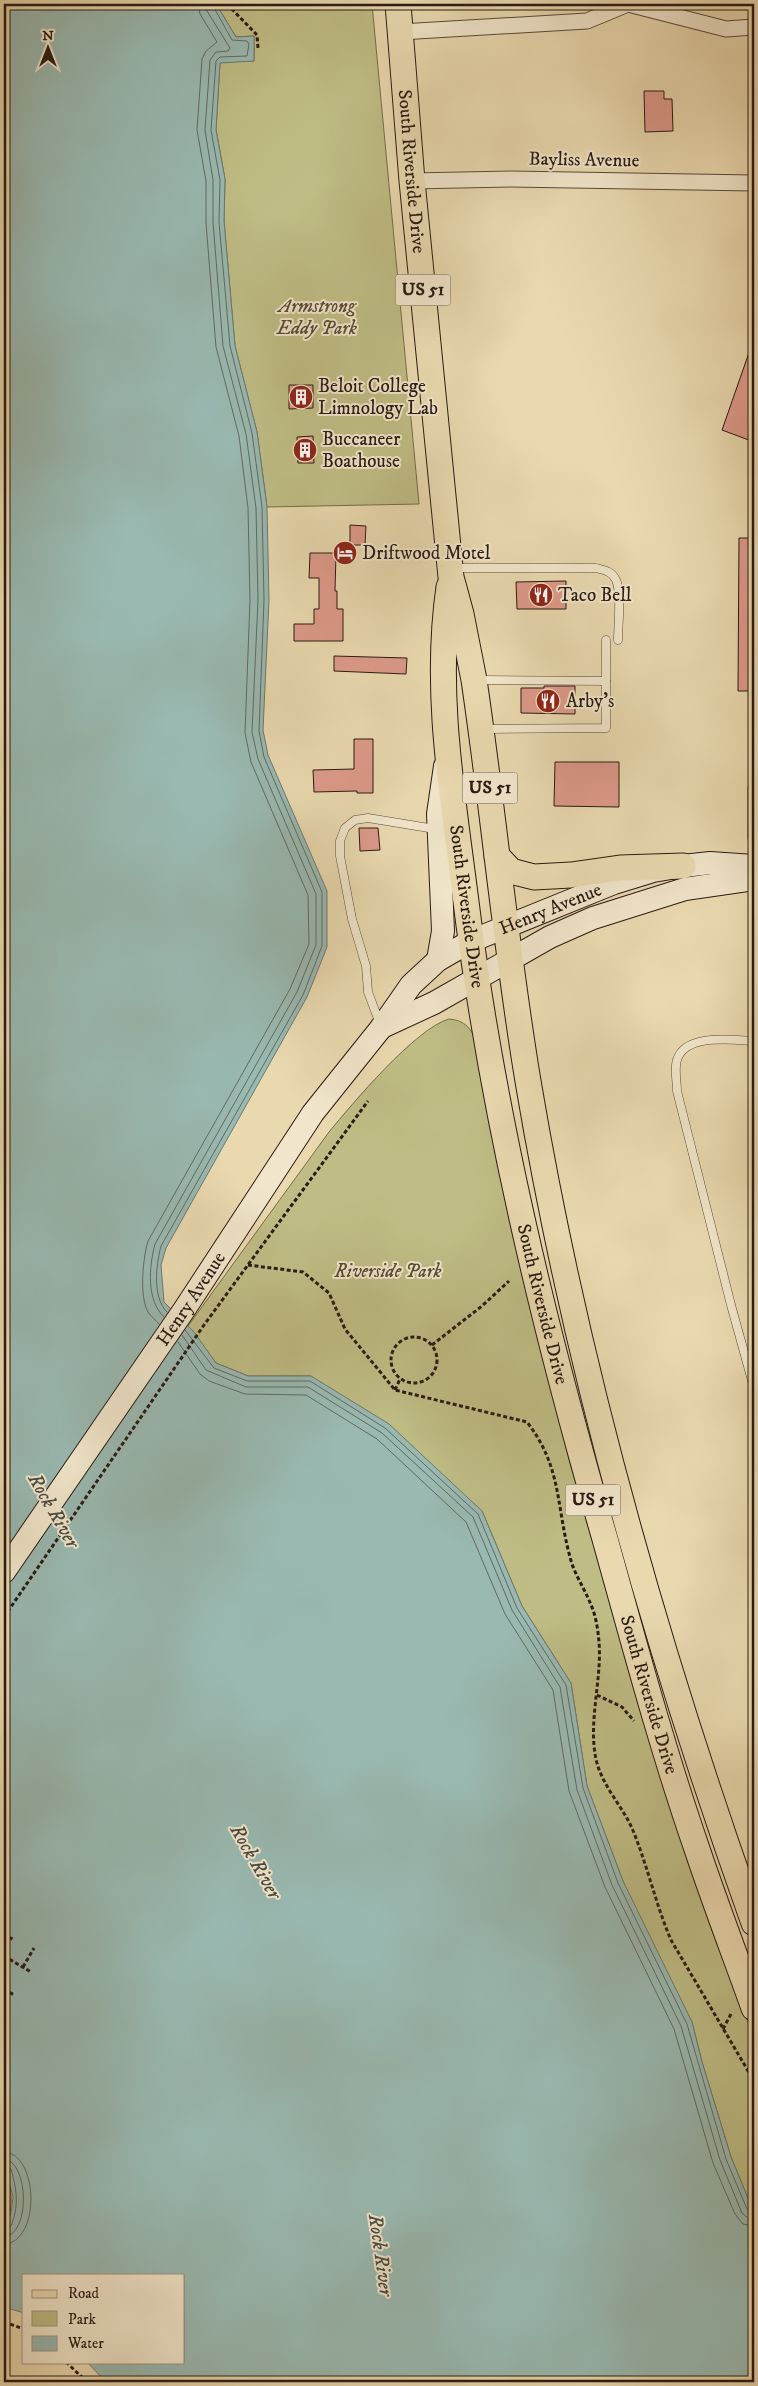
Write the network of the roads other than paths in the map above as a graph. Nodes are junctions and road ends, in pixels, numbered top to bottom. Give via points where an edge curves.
1 (398, 4) edge
2 (628, 4) edge
3 (754, 26) edge
4 (400, 32) junction
5 (412, 181) junction
6 (754, 183) edge
7 (450, 572) junction
8 (606, 640) dead end
9 (618, 640) dead end
10 (474, 680) junction
11 (606, 681) junction
12 (481, 729) junction
13 (447, 750) junction
14 (754, 788) edge
15 (437, 829) junction
16 (752, 838) dead end
17 (497, 856) junction
18 (683, 866) junction
19 (754, 866) edge
20 (754, 879) edge
21 (506, 926) junction
22 (471, 941) junction
23 (511, 959) junction
24 (438, 960) junction
25 (476, 980) junction
26 (382, 1028) junction
27 (754, 1041) edge
28 (754, 1388) edge
29 (4, 1572) edge
30 (754, 1923) edge
31 (754, 2008) edge

1 - 4 main road, South Riverside Drive / US 51
2 - 3 street via 726,29
2 - 4 street via 587,21
4 - 5 main road, South Riverside Drive / US 51
5 - 6 street, Bayliss Avenue via 510,179
5 - 7 main road, South Riverside Drive / US 51
7 - 9 lane via 596,568 608,571 616,579 618,588
7 - 10 main road, South Riverside Drive / US 51 via 462,614
7 - 13 main road, South Riverside Drive / US 51 via 442,654
8 - 11 lane
10 - 11 lane
10 - 12 main road, South Riverside Drive / US 51
11 - 12 lane via 606,728
12 - 17 main road, South Riverside Drive / US 51
13 - 15 street
13 - 22 main road, South Riverside Drive / US 51
14 - 16 lane
15 - 24 street via 442,931
15 - 26 lane via 368,818 355,820 345,828 340,841 352,919 366,966 368,992
17 - 18 main road via 510,871 534,877 620,868
17 - 21 main road, South Riverside Drive / US 51
18 - 19 street, Henry Avenue via 739,863
18 - 21 street, Henry Avenue via 614,883
20 - 23 street, Henry Avenue via 685,889 617,909 571,927
21 - 22 street, Henry Avenue
21 - 23 main road, South Riverside Drive / US 51
22 - 24 street, Henry Avenue
22 - 25 main road, South Riverside Drive / US 51
23 - 25 street, Henry Avenue
23 - 30 main road, South Riverside Drive / US 51 via 529,1087 574,1308 614,1479 666,1656
24 - 26 street, Henry Avenue via 411,985
25 - 26 street, Henry Avenue
25 - 31 main road, South Riverside Drive / US 51 via 532,1263 574,1432 666,1753 696,1849
26 - 29 street, Henry Avenue via 314,1113 184,1310
27 - 28 lane via 704,1040 694,1043 678,1055 676,1068 677,1091

